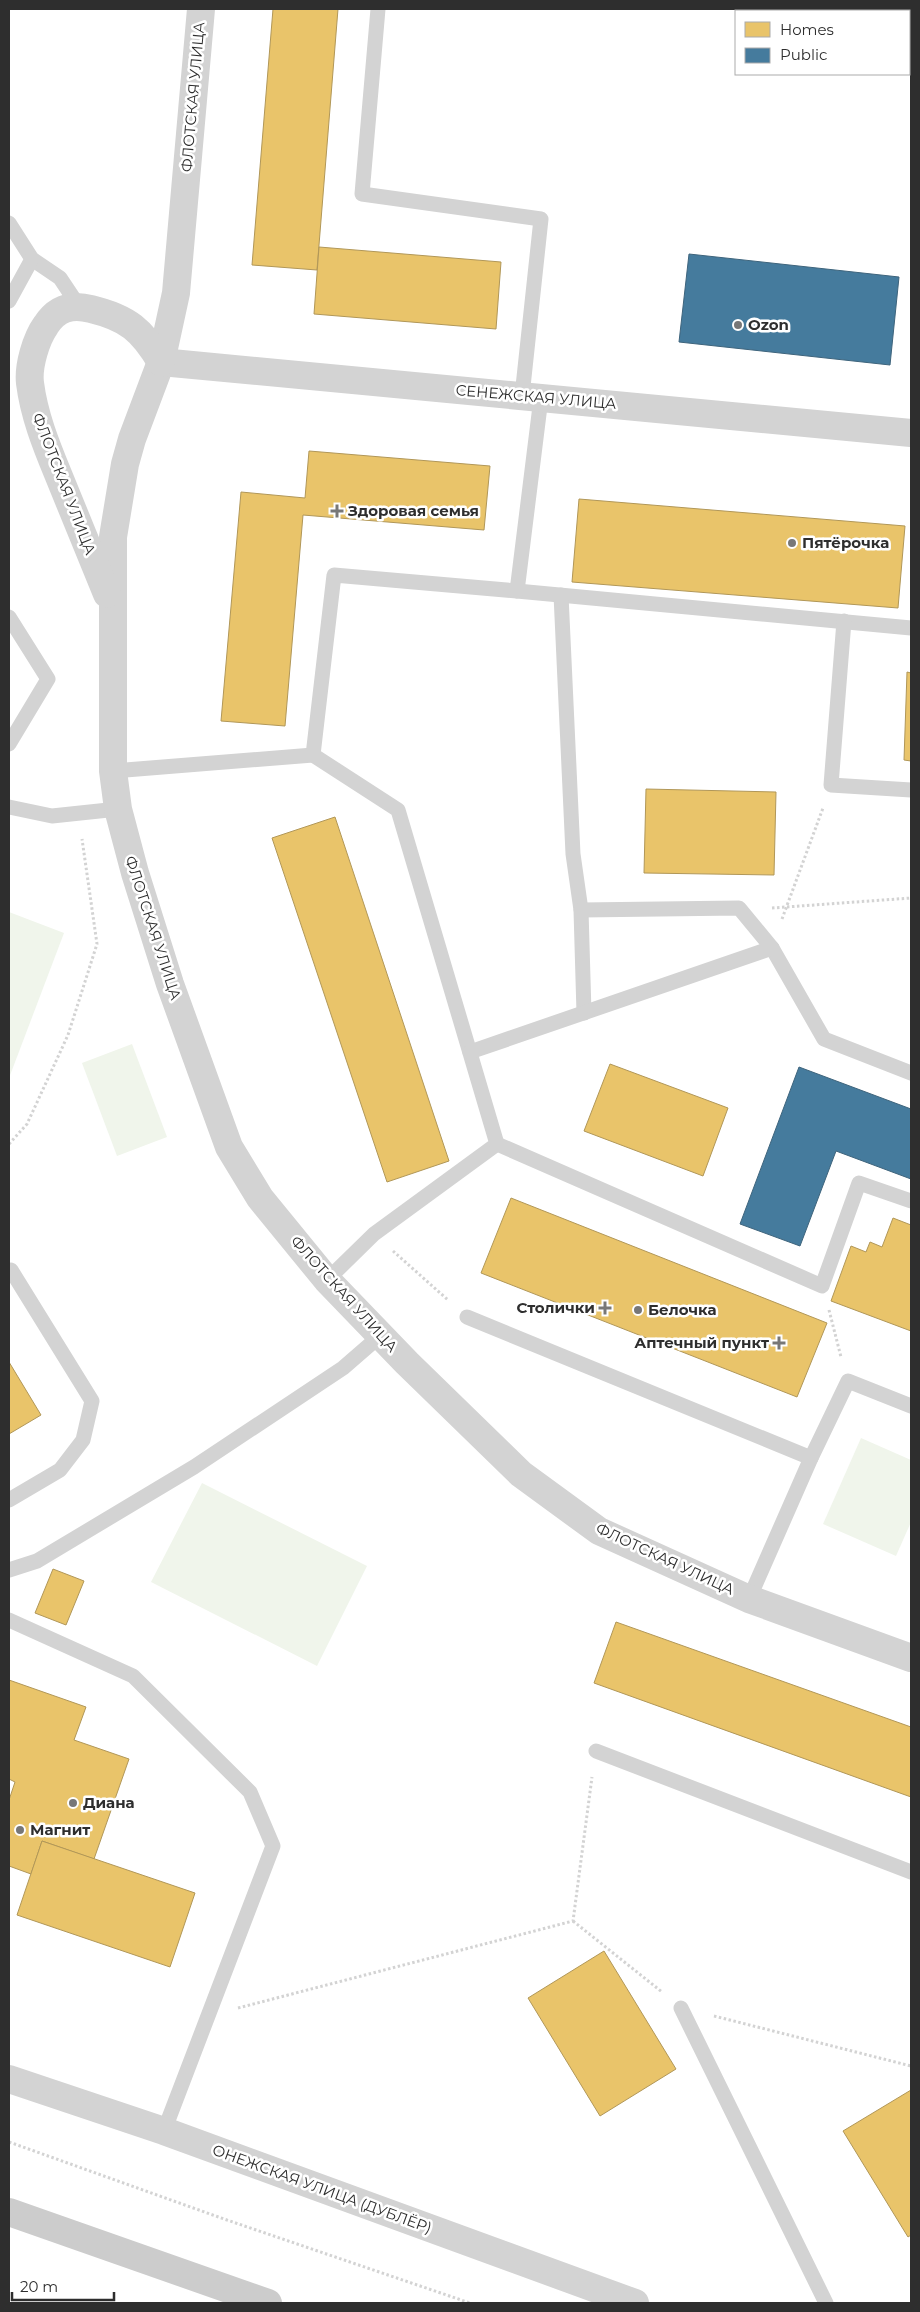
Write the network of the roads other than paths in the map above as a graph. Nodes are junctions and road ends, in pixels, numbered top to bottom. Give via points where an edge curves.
1 (200, 9) edge
2 (378, 9) edge
3 (9, 223) edge
4 (32, 260) junction
5 (9, 302) edge
6 (78, 306) junction
7 (160, 362) junction
8 (531, 397) junction
9 (911, 433) edge
10 (517, 591) junction
11 (561, 595) junction
12 (112, 607) junction
13 (9, 617) edge
14 (844, 621) junction
15 (911, 628) edge
16 (9, 744) edge
17 (313, 756) junction
18 (113, 771) junction
19 (911, 790) edge
20 (9, 807) edge
21 (118, 810) junction
22 (581, 910) junction
23 (772, 948) junction
24 (584, 1013) junction
25 (470, 1052) junction
26 (911, 1074) edge
27 (497, 1144) junction
28 (911, 1201) edge
29 (11, 1270) dead end
30 (327, 1280) junction
31 (467, 1317) road end
32 (381, 1335) junction
33 (911, 1406) edge
34 (812, 1458) junction
35 (9, 1500) edge
36 (9, 1570) edge
37 (749, 1599) junction
38 (9, 1620) edge
39 (911, 1658) edge
40 (596, 1751) road end
41 (911, 1872) edge
42 (681, 2008) road end
43 (9, 2080) edge
44 (164, 2131) junction
45 (9, 2212) edge
46 (264, 2302) edge
47 (635, 2303) edge
48 (826, 2303) edge

1 - 7 street, ФЛОТСКАЯ УЛИЦА via 176,293
2 - 8 lane via 362,194 541,219
3 - 4 lane
4 - 5 lane
4 - 6 lane via 60,278
6 - 7 street via 113,314 132,325 148,340
6 - 12 street, ФЛОТСКАЯ УЛИЦА via 63,309 50,318 41,331 30,381 48,449
7 - 8 street, СЕНЕЖСКАЯ УЛИЦА
7 - 12 street, ФЛОТСКАЯ УЛИЦА via 120,483 113,537
8 - 9 street, СЕНЕЖСКАЯ УЛИЦА
8 - 10 lane
10 - 11 lane
10 - 17 lane via 334,575
11 - 14 lane
11 - 22 lane via 574,854
12 - 18 street, ФЛОТСКАЯ УЛИЦА
13 - 16 lane via 48,679
14 - 15 lane
14 - 19 lane via 832,785
17 - 18 lane
17 - 25 lane via 398,810
18 - 21 street, ФЛОТСКАЯ УЛИЦА
20 - 21 lane via 52,816
21 - 30 street, ФЛОТСКАЯ УЛИЦА via 170,984 229,1147 260,1198
22 - 23 lane via 739,908
22 - 24 lane
23 - 24 lane
23 - 26 lane via 824,1039
24 - 25 lane
25 - 27 lane
27 - 28 lane via 822,1286 859,1183
27 - 30 lane via 374,1234
29 - 35 lane via 92,1401 83,1440 60,1470
30 - 32 street, ФЛОТСКАЯ УЛИЦА
31 - 34 lane
32 - 36 lane via 343,1368 194,1467 38,1561
32 - 37 street, ФЛОТСКАЯ УЛИЦА via 521,1474 592,1526
33 - 34 lane via 848,1381
34 - 37 lane
37 - 39 street, ФЛОТСКАЯ УЛИЦА
38 - 44 lane via 132,1676 250,1792 273,1846
40 - 41 lane
42 - 48 lane
43 - 44 street, ОНЕЖСКАЯ УЛИЦА (ДУБЛЁР)
44 - 47 street, ОНЕЖСКАЯ УЛИЦА (ДУБЛЁР)
45 - 46 main road

